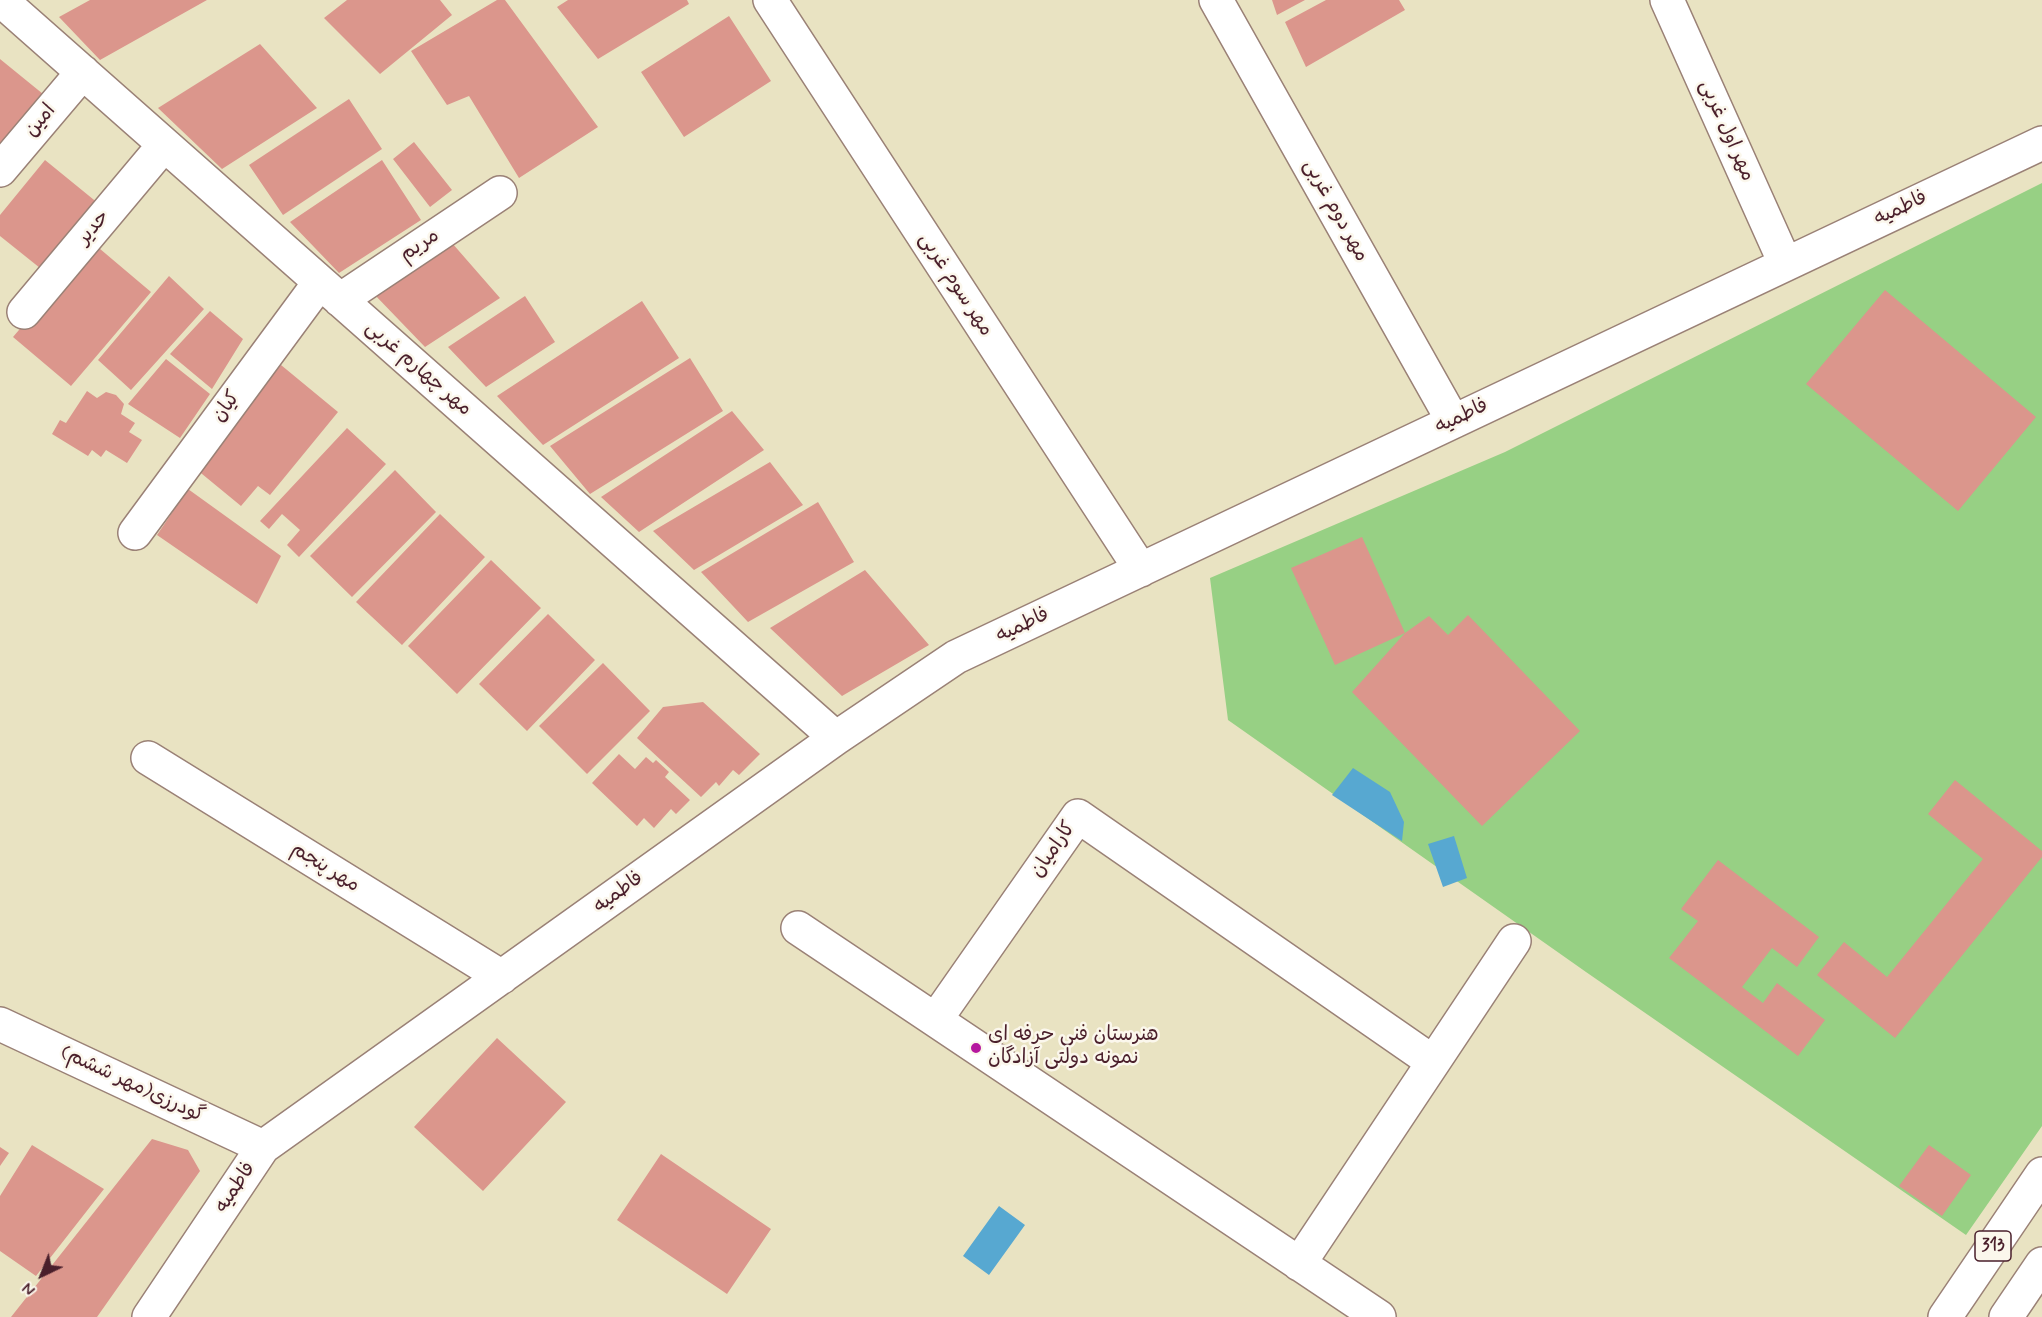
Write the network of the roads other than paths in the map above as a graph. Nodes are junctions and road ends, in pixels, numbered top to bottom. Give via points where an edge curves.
1 (770, 0) edge
2 (1216, 0) edge
3 (1667, 0) edge
4 (12, 3) edge
5 (83, 72) junction
6 (2042, 143) edge
7 (164, 145) junction
8 (0, 170) edge
9 (500, 193) dead end
10 (1785, 263) junction
11 (330, 291) junction
12 (24, 312) dead end
13 (1453, 421) junction
14 (135, 533) dead end
15 (1141, 570) junction
16 (836, 738) junction
17 (148, 758) dead end
18 (798, 928) dead end
19 (1514, 940) dead end
20 (502, 977) junction
21 (936, 1019) junction
22 (0, 1024) edge
23 (1433, 1062) junction
24 (263, 1147) junction
25 (2042, 1174) edge
26 (1299, 1264) junction
27 (2042, 1264) edge
28 (149, 1317) edge
29 (1379, 1317) edge
30 (1945, 1317) edge
31 (2006, 1317) edge

1 - 15 street, مهر سوم غربی
2 - 13 street, مهر دوم غربی
3 - 10 street, مهر اول غربی
4 - 5 street, مهر چهارم غربی
5 - 7 street, مهر چهارم غربی
5 - 8 street, امین
6 - 10 street, فاطمیه
7 - 11 street, مهر چهارم غربی
7 - 12 street, حدیر
9 - 11 street, مریم
10 - 13 street, فاطمیه
11 - 14 street, کیان
11 - 16 street, مهر چهارم غربی
13 - 15 street, فاطمیه
15 - 16 street, فاطمیه via 956,657
16 - 20 street, فاطمیه
17 - 20 street, مهر پنجم
18 - 21 street
19 - 23 street
20 - 24 street, فاطمیه
21 - 23 street, کارامیان via 1078,816
21 - 26 street
22 - 24 street, گودرزی(مهر ششم)
23 - 26 street
24 - 28 street, فاطمیه
25 - 30 street, 313
26 - 29 street
27 - 31 street, 313

